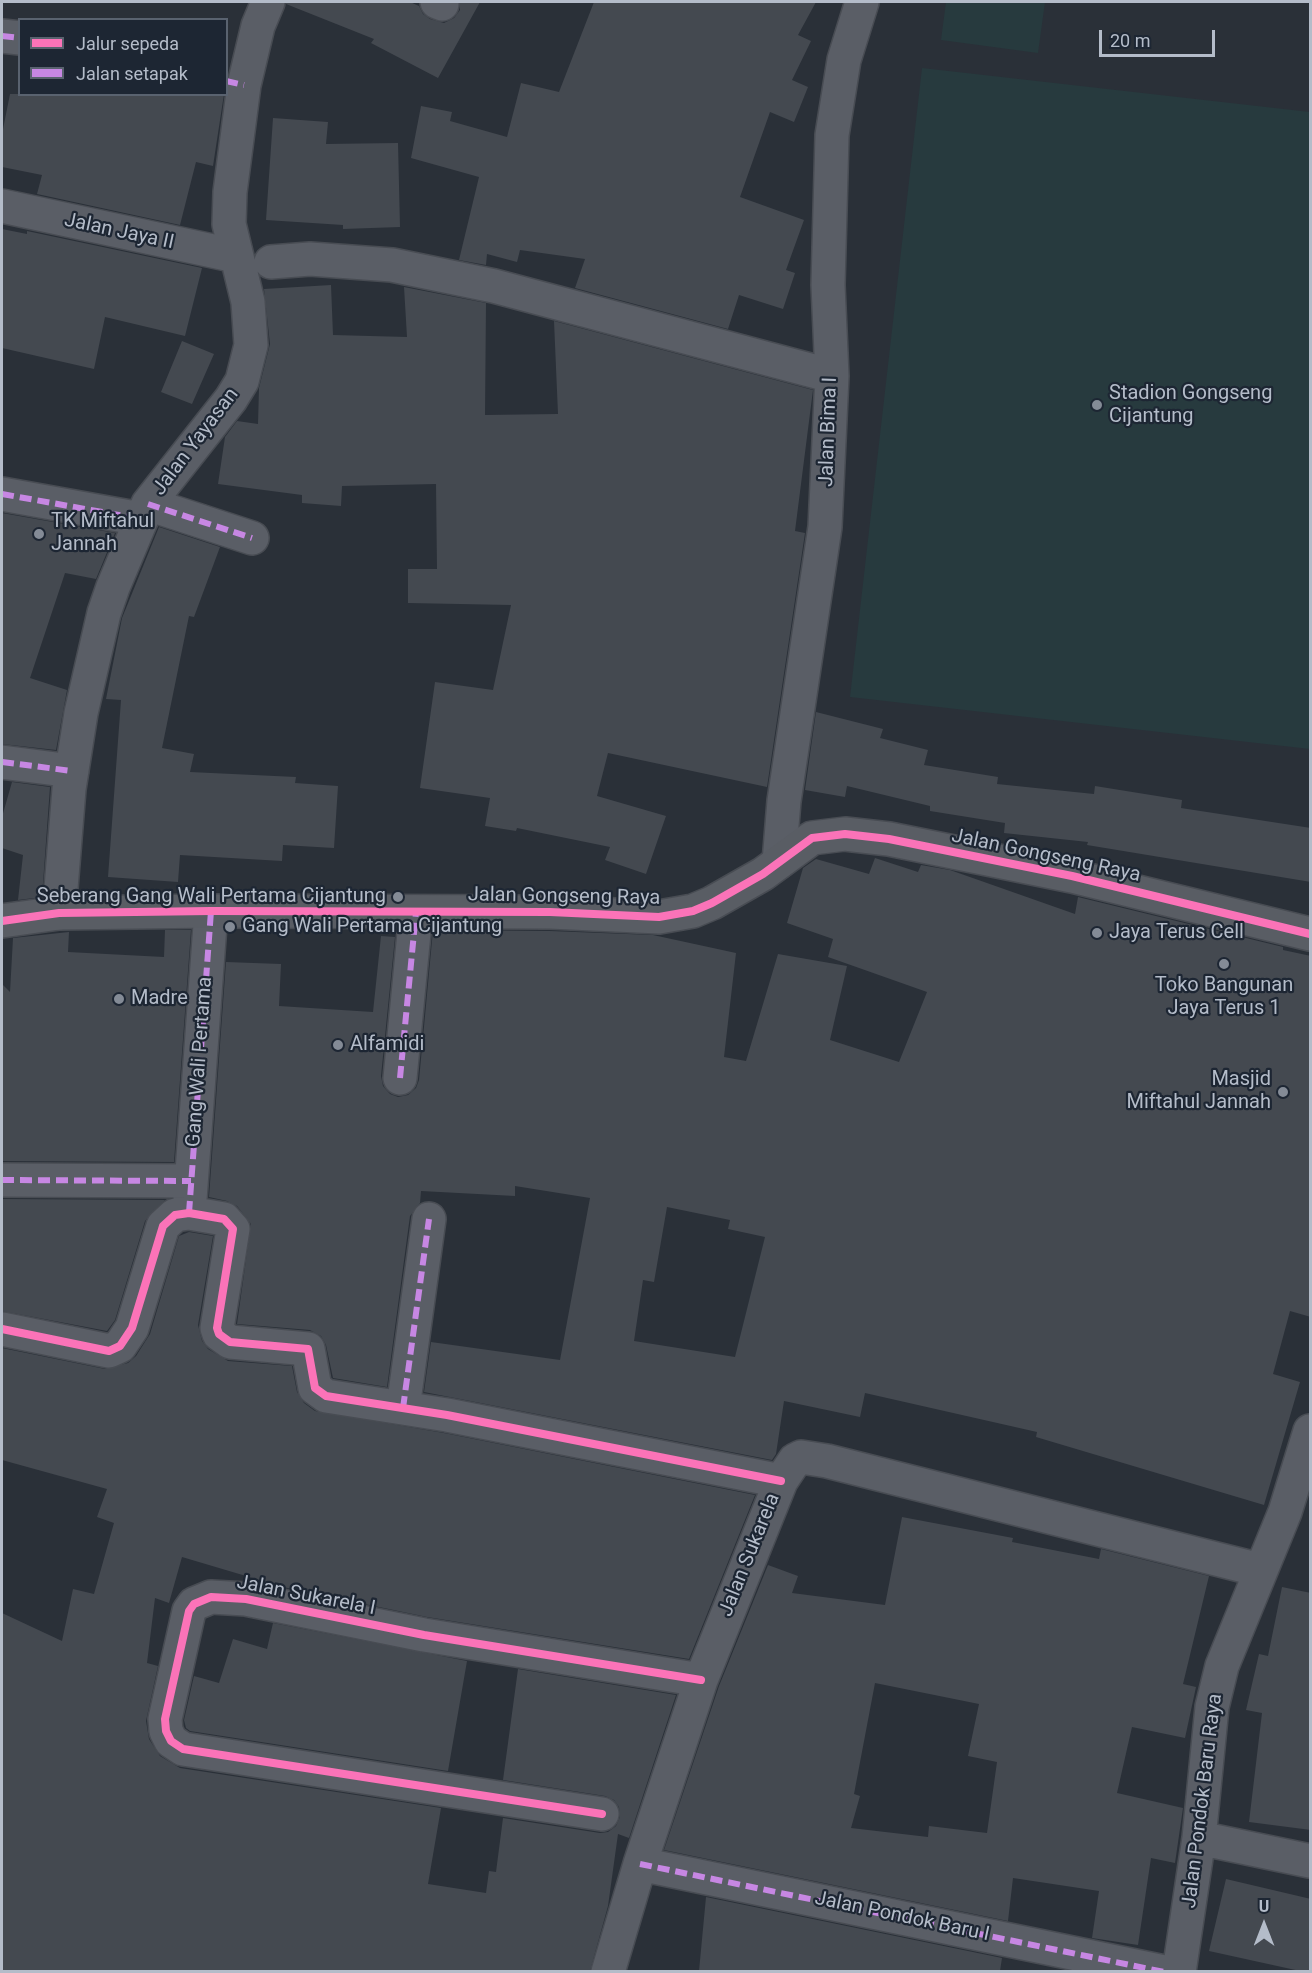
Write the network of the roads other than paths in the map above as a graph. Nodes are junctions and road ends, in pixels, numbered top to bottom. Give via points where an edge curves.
1 (268, 2) edge
2 (862, 2) edge
3 (2, 36) edge
4 (18, 38) edge
5 (235, 83) edge
6 (2, 206) edge
7 (236, 256) junction
8 (271, 262) dead end
9 (832, 376) junction
10 (2, 495) edge
11 (145, 512) junction
12 (252, 538) dead end
13 (2, 762) edge
14 (72, 771) junction
15 (779, 862) junction
16 (211, 911) junction
17 (416, 912) junction
18 (59, 913) junction
19 (2, 921) edge
20 (1311, 934) edge
21 (400, 1078) dead end
22 (2, 1180) edge
23 (191, 1181) junction
24 (189, 1214) junction
25 (429, 1219) dead end
26 (2, 1329) edge
27 (403, 1408) junction
28 (1311, 1431) edge
29 (781, 1481) junction
30 (1260, 1570) junction
31 (701, 1680) junction
32 (602, 1814) dead end
33 (1199, 1838) junction
34 (1311, 1861) edge
35 (640, 1864) junction
36 (608, 1971) edge
37 (1164, 1971) edge
38 (1179, 1971) edge

1 - 5 street, Jalan Yayasan
2 - 9 street, Jalan Bima I via 844,60 832,135 828,285
3 - 4 street
5 - 7 street, Jalan Yayasan via 229,224
6 - 7 street, Jalan Jaya II
7 - 11 street, Jalan Yayasan via 251,324 251,345 242,381
8 - 9 street via 310,259 392,265 591,311
9 - 15 street, Jalan Bima I via 825,527 784,801
10 - 11 street
11 - 12 street
11 - 14 street, Jalan Yayasan via 104,613
13 - 14 street
14 - 18 street, Jalan Yayasan
15 - 17 street, Jalan Gongseng Raya via 712,903 666,916
15 - 20 street, Jalan Gongseng Raya via 812,838 862,834 1072,876
16 - 17 street, Jalan Gongseng Raya
16 - 18 street, Jalan Gongseng Raya
16 - 23 street, Gang Wali Pertama
17 - 21 street
18 - 19 street, Jalan Gongseng Raya
22 - 23 street
23 - 24 street, Gang Wali Pertama
24 - 26 street via 175,1215 163,1226 132,1328 120,1346 109,1351
24 - 27 street via 224,1219 233,1229 219,1335 230,1341 308,1349 315,1388 326,1396
25 - 27 street
27 - 29 street
28 - 30 street, Jalan Pondok Baru Raya via 1285,1512
29 - 30 street, Jalan Sukarela via 788,1467 801,1457 827,1461
29 - 31 street, Jalan Sukarela
30 - 33 street, Jalan Pondok Baru Raya via 1222,1666 1212,1707
31 - 32 street, Jalan Sukarela I via 424,1635 246,1599 212,1597 194,1604 189,1611 165,1719 171,1741 183,1749
31 - 35 street, Jalan Sukarela
33 - 34 street
33 - 38 street, Jalan Pondok Baru Raya
35 - 36 street, Jalan Sukarela
35 - 37 street, Jalan Pondok Baru I

